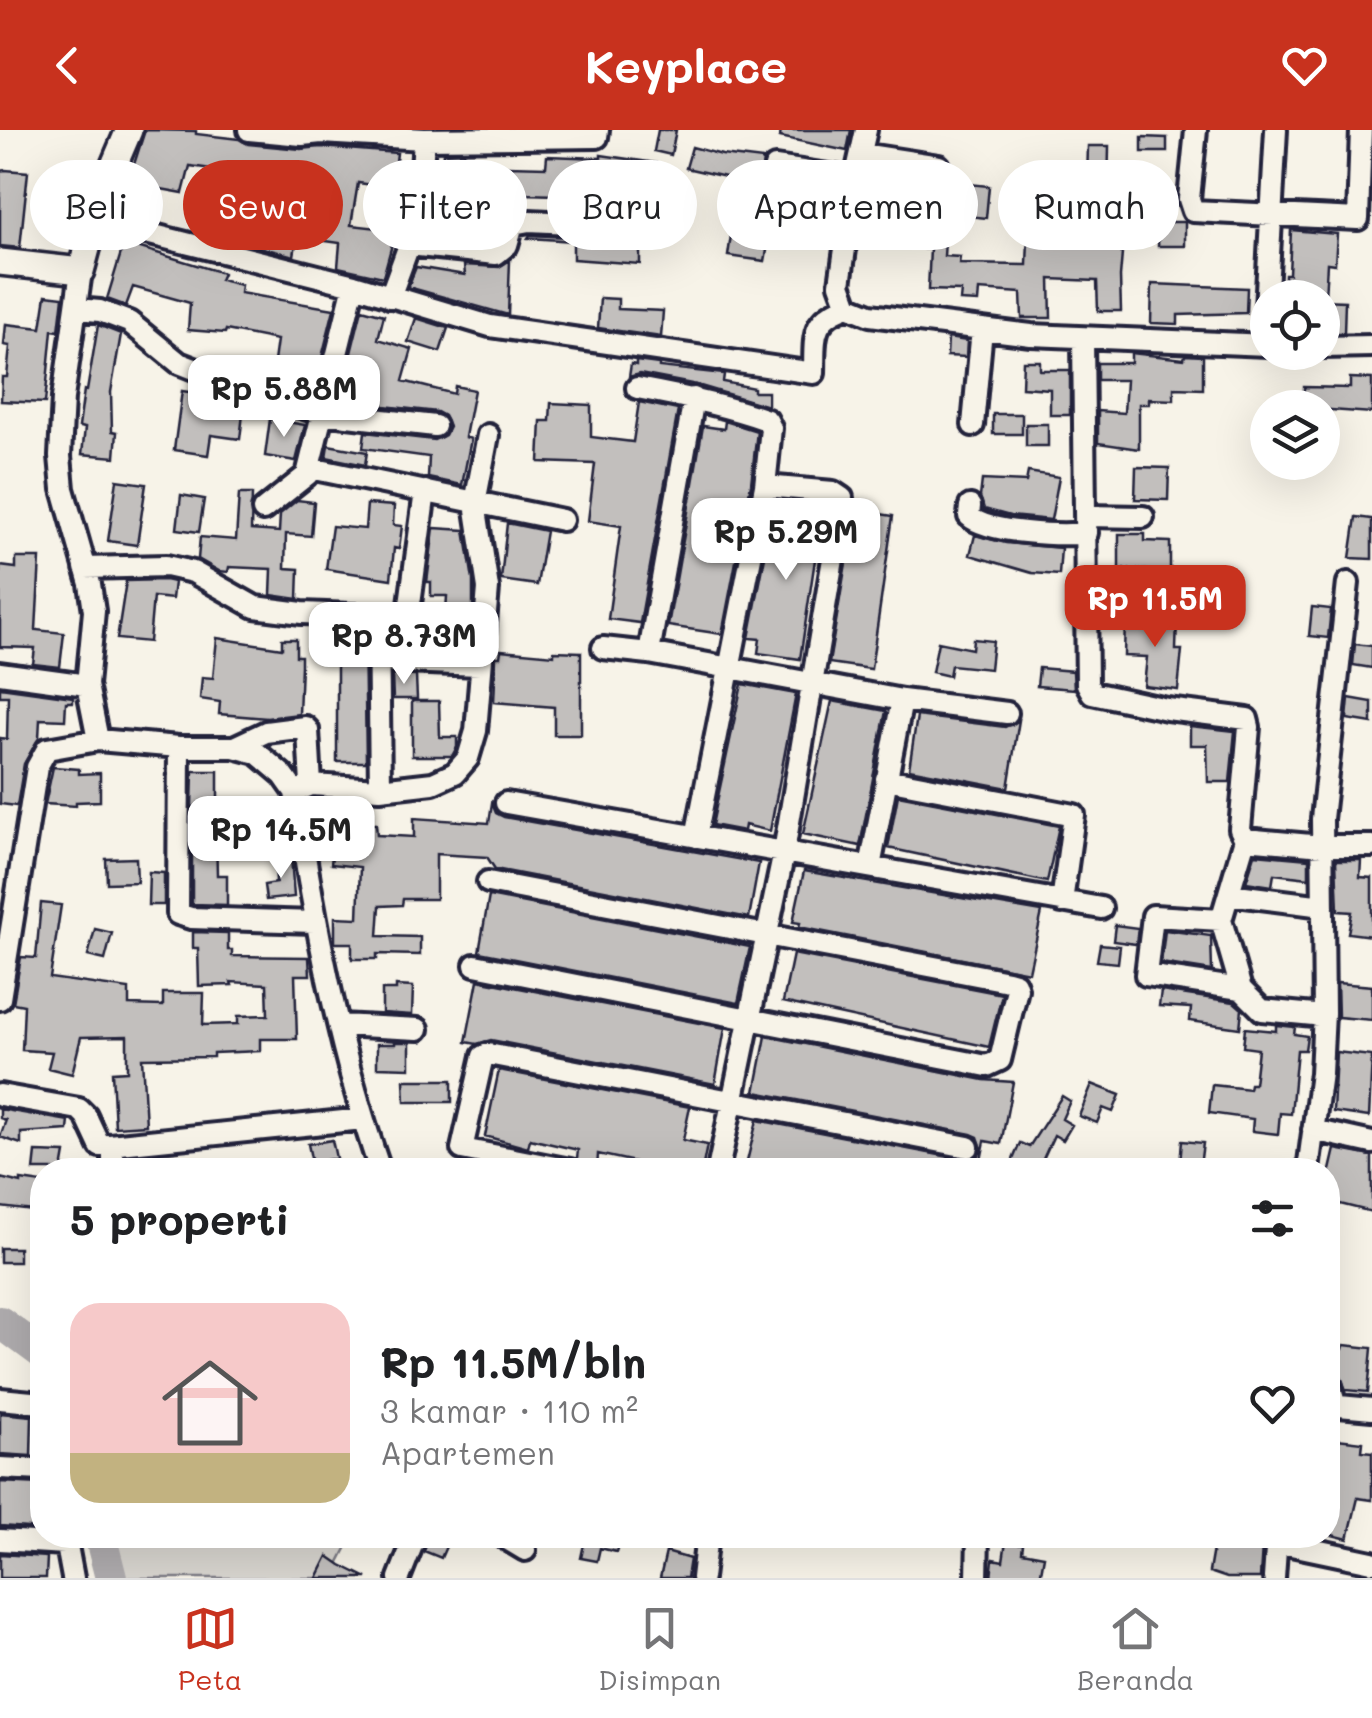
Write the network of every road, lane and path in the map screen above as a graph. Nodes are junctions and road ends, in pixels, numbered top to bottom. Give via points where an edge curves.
1 (128, 130) edge
2 (249, 130) edge
3 (866, 130) edge
4 (1196, 130) edge
5 (1276, 130) edge
6 (1361, 130) edge
7 (302, 133) edge
8 (424, 140) junction
9 (596, 140) edge
10 (861, 154) junction
11 (115, 160) edge
12 (423, 160) edge
13 (860, 160) edge
14 (900, 160) edge
15 (1270, 216) junction
16 (163, 237) edge
17 (86, 250) edge
18 (407, 250) edge
19 (461, 250) edge
20 (502, 250) edge
21 (845, 250) edge
22 (0, 262) edge
23 (81, 271) junction
24 (1268, 280) edge
25 (354, 285) junction
26 (390, 296) junction
27 (848, 306) junction
28 (76, 309) junction
29 (982, 329) junction
30 (1083, 338) junction
31 (1250, 343) edge
32 (1372, 346) edge
33 (1340, 347) edge
34 (637, 388) dead end
35 (694, 398) junction
36 (320, 413) junction
37 (973, 425) dead end
38 (435, 426) dead end
39 (488, 435) dead end
40 (310, 468) junction
41 (765, 486) junction
42 (425, 490) junction
43 (475, 502) junction
44 (970, 506) dead end
45 (263, 510) dead end
46 (1143, 516) dead end
47 (562, 520) dead end
48 (1087, 524) junction
49 (85, 568) junction
50 (1348, 584) dead end
51 (378, 618) junction
52 (602, 648) dead end
53 (649, 653) junction
54 (379, 661) junction
55 (480, 665) junction
56 (731, 670) junction
57 (0, 673) edge
58 (815, 682) junction
59 (87, 685) junction
60 (902, 700) junction
61 (1008, 713) dead end
62 (98, 740) junction
63 (178, 747) junction
64 (234, 747) junction
65 (886, 779) junction
66 (380, 788) junction
67 (303, 789) junction
68 (506, 803) dead end
69 (696, 837) junction
70 (1245, 839) junction
71 (1322, 846) junction
72 (1372, 846) edge
73 (784, 852) junction
74 (870, 868) junction
75 (488, 882) dead end
76 (1229, 894) junction
77 (1062, 902) junction
78 (1323, 906) junction
79 (1101, 908) dead end
80 (1221, 920) junction
81 (314, 922) junction
82 (768, 935) junction
83 (475, 965) dead end
84 (1241, 989) junction
85 (0, 999) edge
86 (1324, 1016) junction
87 (749, 1022) junction
88 (340, 1025) junction
89 (418, 1029) dead end
90 (0, 1095) edge
91 (733, 1100) junction
92 (363, 1119) junction
93 (1313, 1130) junction
94 (1372, 1143) edge
95 (113, 1146) junction
96 (968, 1147) dead end
97 (112, 1158) edge
98 (376, 1158) edge
99 (460, 1158) edge
100 (721, 1158) edge
101 (1310, 1158) edge
102 (0, 1399) edge
103 (30, 1402) edge
104 (1340, 1406) edge
105 (1372, 1409) edge
106 (0, 1468) edge
107 (30, 1469) edge
108 (0, 1540) edge
109 (30, 1540) edge
110 (66, 1548) edge
111 (411, 1548) edge
112 (522, 1548) edge
113 (706, 1548) edge
114 (978, 1548) edge
115 (1276, 1548) edge
116 (1317, 1548) edge
117 (525, 1550) dead end
118 (1372, 1562) edge
119 (72, 1578) edge
120 (399, 1578) edge
121 (702, 1578) edge
122 (977, 1578) edge
123 (1274, 1578) edge

1 - 11 main road
2 - 7 street
3 - 10 street
4 - 15 street via 1188,199 1193,211
5 - 15 street
6 - 15 street via 1358,220
7 - 8 street
8 - 9 street
8 - 12 street
10 - 13 street
10 - 14 street
15 - 24 street
16 - 25 street
17 - 23 main road
18 - 26 street
19 - 20 street
21 - 27 street via 840,284
22 - 23 main road
23 - 28 street
25 - 26 street
25 - 36 street
26 - 27 street via 490,326 814,373 817,328 828,313
27 - 29 street via 870,315
28 - 36 street via 129,322 194,371
28 - 49 street via 60,456
29 - 30 street
29 - 37 street
30 - 31 street
30 - 48 street
32 - 33 street
34 - 35 street
35 - 41 street via 767,420
35 - 53 street
36 - 38 street
36 - 40 street
39 - 43 street
40 - 42 street
40 - 45 street
41 - 56 street
41 - 58 street via 842,498
42 - 43 street
42 - 51 street via 409,609
43 - 47 street
43 - 55 street via 488,588
44 - 48 street via 969,516 979,523 1034,532
46 - 48 street
48 - 70 street via 1089,689 1167,710 1247,719 1240,828
49 - 51 street via 166,566 193,572 255,607
49 - 59 street via 94,611
50 - 71 street
51 - 54 street
52 - 53 street
53 - 56 street
54 - 55 street
54 - 66 street
55 - 66 street via 468,758 434,784
56 - 58 street
56 - 69 street
57 - 59 street
58 - 60 street
58 - 73 street
59 - 62 street
60 - 61 street
60 - 65 street
62 - 63 street
62 - 85 street via 48,750 37,766
63 - 64 street
63 - 81 street via 178,914
64 - 67 street via 257,753
64 - 67 street via 266,732 305,728
65 - 74 street
65 - 77 street via 1074,816
66 - 67 street
67 - 81 street
68 - 69 street
69 - 73 street
70 - 71 street
70 - 76 street
71 - 72 street
71 - 78 street
73 - 74 street
73 - 82 street
74 - 77 street
75 - 82 street
76 - 78 street
76 - 80 street
77 - 79 street
78 - 86 street
80 - 84 street
80 - 84 street via 1153,916 1146,975
81 - 88 street
82 - 87 street
82 - 87 street via 1008,980 1017,990 1000,1060 987,1066
83 - 87 street
84 - 86 street via 1262,1010
86 - 93 street
87 - 91 street
88 - 89 street
88 - 92 street
90 - 95 street via 78,1109 96,1142
91 - 96 street
91 - 99 street via 486,1055
91 - 100 street
92 - 95 street
92 - 98 street
93 - 94 street
93 - 101 street
95 - 97 street
102 - 103 street
104 - 105 street
106 - 107 street
108 - 109 street
110 - 119 street
111 - 120 street
112 - 117 street
113 - 121 street
114 - 122 street
115 - 123 street
116 - 118 street

